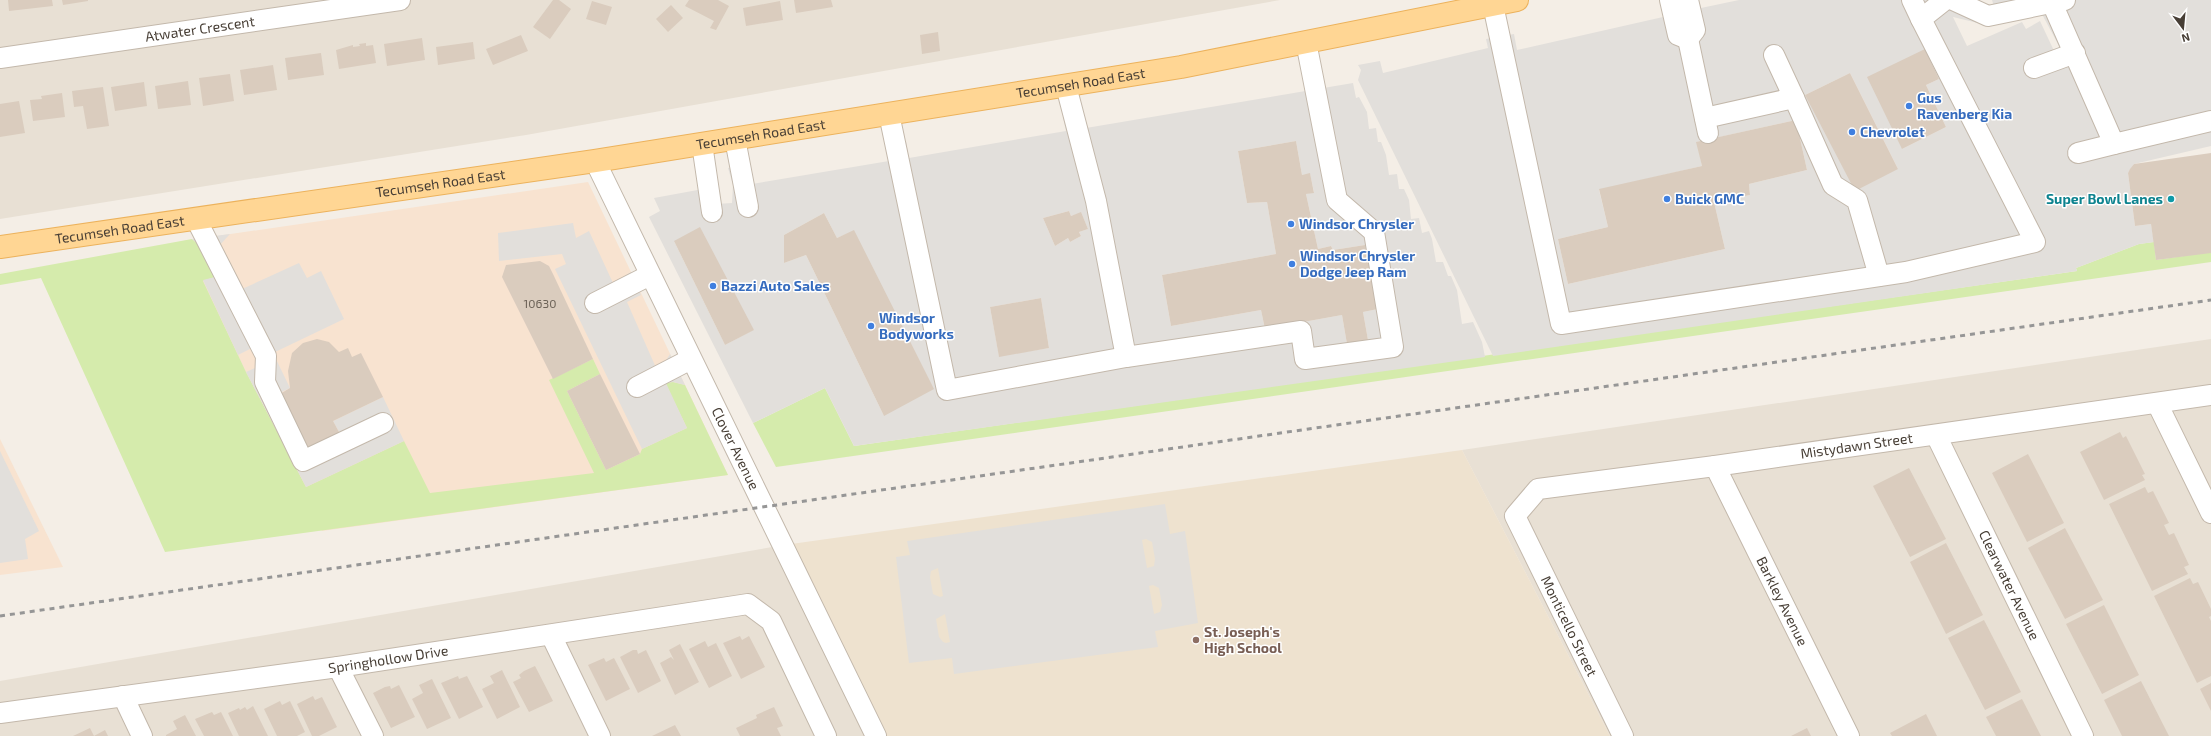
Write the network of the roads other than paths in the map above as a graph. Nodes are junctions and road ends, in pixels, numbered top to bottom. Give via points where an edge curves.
1 (400, 0) edge
2 (1517, 0) edge
3 (1670, 0) edge
4 (1688, 0) edge
5 (1912, 0) edge
6 (1946, 0) edge
7 (1953, 0) edge
8 (2058, 1) edge
9 (1493, 5) junction
10 (2003, 6) edge
11 (1921, 19) junction
12 (1688, 39) junction
13 (1306, 42) junction
14 (2074, 54) junction
15 (1774, 55) dead end
16 (0, 58) edge
17 (2034, 68) dead end
18 (1066, 86) junction
19 (1794, 98) junction
20 (889, 114) junction
21 (2211, 121) edge
22 (735, 139) junction
23 (702, 144) junction
24 (2114, 144) junction
25 (2078, 152) dead end
26 (595, 161) junction
27 (748, 207) dead end
28 (712, 212) dead end
29 (196, 219) junction
30 (0, 247) edge
31 (650, 275) junction
32 (1879, 276) junction
33 (595, 304) dead end
34 (1126, 358) junction
35 (691, 359) junction
36 (637, 387) dead end
37 (2211, 395) edge
38 (2157, 403) junction
39 (382, 422) dead end
40 (1936, 435) junction
41 (1715, 466) junction
42 (2211, 513) edge
43 (1515, 516) joint
44 (551, 635) junction
45 (338, 667) junction
46 (123, 696) junction
47 (0, 713) edge
48 (142, 736) edge
49 (373, 736) edge
50 (600, 736) edge
51 (826, 736) edge
52 (876, 736) edge
53 (1623, 736) edge
54 (1849, 736) edge
55 (2083, 736) edge

1 - 16 street, Atwater Crescent
2 - 9 main road, Tecumseh Road East
3 - 12 street via 1678,34
4 - 12 street via 1695,30
5 - 11 street
6 - 11 street
7 - 10 street via 1988,16
8 - 10 street
8 - 14 street
9 - 13 main road, Tecumseh Road East
9 - 32 street via 1561,324
11 - 32 street via 2035,242
12 - 19 street via 1707,126
13 - 18 main road, Tecumseh Road East via 1181,67
13 - 34 street via 1337,200 1374,232 1393,347 1305,359 1301,331
14 - 17 street
14 - 24 street
15 - 19 street
18 - 20 main road, Tecumseh Road East
18 - 34 street via 1096,201
19 - 32 street via 1833,185 1857,200
20 - 22 main road, Tecumseh Road East
20 - 34 street via 947,390
21 - 24 street
22 - 23 main road, Tecumseh Road East
22 - 27 street
23 - 26 main road, Tecumseh Road East
23 - 28 street
24 - 25 street
26 - 29 main road, Tecumseh Road East
26 - 31 street, Clover Avenue
29 - 30 main road, Tecumseh Road East
29 - 39 street via 266,356 265,382 303,461
31 - 33 street
31 - 35 street, Clover Avenue
35 - 36 street
35 - 52 street, Clover Avenue
37 - 38 street, Mistydawn Street
38 - 40 street, Mistydawn Street
38 - 42 street
40 - 41 street, Mistydawn Street
40 - 55 street, Clearwater Avenue
41 - 43 street, Mistydawn Street via 1538,489
41 - 54 street, Barkley Avenue
43 - 53 street, Monticello Street
44 - 45 street, Springhollow Drive
44 - 50 street
44 - 51 street, Springhollow Drive via 748,604 771,622
45 - 46 street, Springhollow Drive
45 - 49 street
46 - 47 street, Springhollow Drive
46 - 48 street

